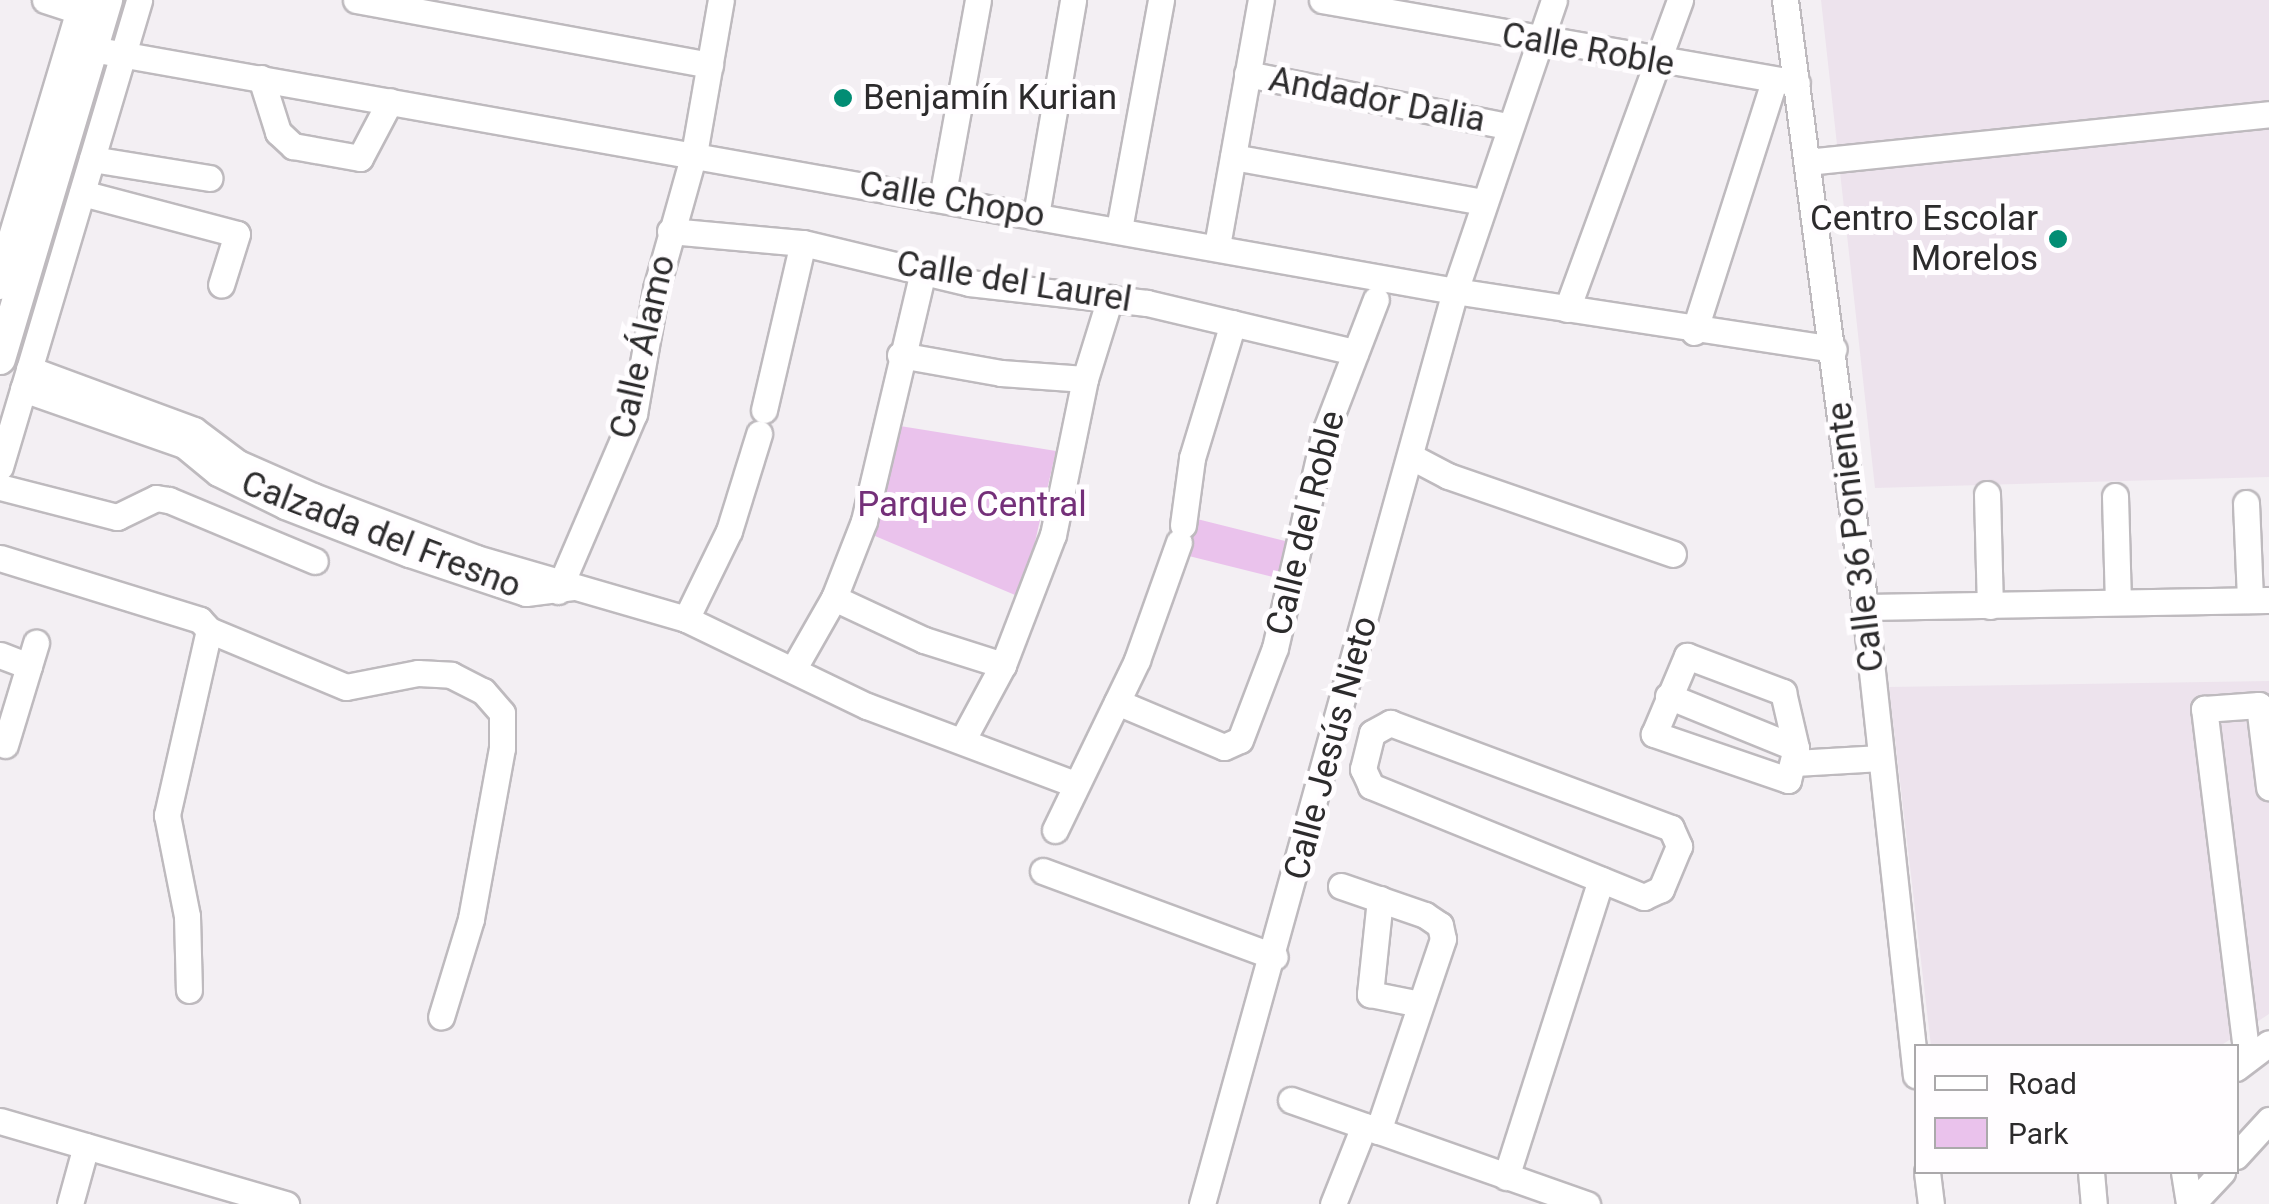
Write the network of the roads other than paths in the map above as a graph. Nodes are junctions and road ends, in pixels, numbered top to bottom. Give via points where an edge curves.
1 (45, 0) edge
2 (139, 0) edge
3 (356, 0) edge
4 (721, 0) edge
5 (978, 0) edge
6 (1073, 0) edge
7 (1161, 0) edge
8 (1261, 0) edge
9 (1322, 0) edge
10 (1554, 0) edge
11 (1680, 0) edge
12 (1785, 0) edge
13 (91, 4) edge
14 (1540, 42) junction
15 (82, 47) junction
16 (124, 54) junction
17 (1660, 64) junction
18 (710, 66) junction
19 (1247, 74) junction
20 (262, 78) junction
21 (1785, 82) junction
22 (390, 101) junction
23 (2269, 114) edge
24 (1507, 126) junction
25 (694, 154) junction
26 (1232, 156) junction
27 (92, 159) junction
28 (1807, 162) junction
29 (209, 178) dead end
30 (82, 193) junction
31 (942, 198) junction
32 (1482, 202) junction
33 (1036, 215) junction
34 (1119, 229) junction
35 (670, 231) junction
36 (36, 238) junction
37 (803, 243) junction
38 (66, 246) junction
39 (1216, 246) junction
40 (923, 272) junction
41 (0, 284) edge
42 (221, 285) dead end
43 (1455, 291) junction
44 (1110, 298) junction
45 (1376, 299) dead end
46 (1568, 309) junction
47 (1233, 323) junction
48 (1694, 332) junction
49 (1834, 349) junction
50 (1355, 352) junction
51 (900, 355) junction
52 (0, 358) edge
53 (1084, 378) junction
54 (26, 379) junction
55 (1410, 456) junction
56 (0, 467) edge
57 (0, 487) edge
58 (1987, 494) dead end
59 (2115, 496) dead end
60 (2246, 503) dead end
61 (1673, 554) dead end
62 (0, 558) edge
63 (315, 560) dead end
64 (566, 585) junction
65 (834, 598) junction
66 (2118, 600) junction
67 (2260, 600) edge
68 (1990, 606) junction
69 (1866, 607) junction
70 (686, 619) junction
71 (209, 630) junction
72 (0, 656) edge
73 (1003, 666) junction
74 (794, 668) junction
75 (1668, 696) junction
76 (1118, 702) junction
77 (2264, 705) edge
78 (962, 741) junction
79 (5, 745) dead end
80 (1796, 756) junction
81 (1881, 758) junction
82 (1074, 784) junction
83 (2269, 786) edge
84 (1055, 830) dead end
85 (1043, 871) dead end
86 (1601, 880) junction
87 (1341, 886) dead end
88 (1380, 899) junction
89 (1275, 957) junction
90 (189, 990) dead end
91 (1420, 1004) junction
92 (441, 1018) dead end
93 (2257, 1053) edge
94 (1914, 1057) edge
95 (1291, 1100) dead end
96 (0, 1120) edge
97 (2267, 1124) edge
98 (1371, 1129) junction
99 (86, 1146) junction
100 (2239, 1153) edge
101 (1927, 1174) edge
102 (2091, 1174) edge
103 (2184, 1174) edge
104 (2220, 1174) edge
105 (1506, 1177) junction
106 (225, 1195) edge
107 (70, 1204) edge
108 (286, 1204) edge
109 (1202, 1204) edge
110 (1333, 1204) edge
111 (1587, 1204) edge
112 (1931, 1204) edge
113 (2094, 1204) edge
114 (2191, 1204) edge

1 - 13 street
2 - 16 street
3 - 18 street
4 - 18 street, Calle Álamo
5 - 31 street
6 - 33 street
7 - 34 street
8 - 19 street
9 - 14 street, Calle Roble
10 - 14 street, Calle Jesús Nieto
11 - 17 street
12 - 21 street, Calle 36 Poniente
13 - 15 main road
14 - 17 street, Calle Roble
14 - 24 street, Calle Jesús Nieto
15 - 16 street, Calle Chopo
15 - 36 main road
15 - 41 main road
16 - 20 street, Calle Chopo
16 - 27 street
17 - 21 street, Calle Roble
17 - 46 street
18 - 25 street, Calle Álamo
19 - 24 street, Andador Dalia
19 - 26 street
20 - 22 street, Calle Chopo
20 - 22 street via 278,132 293,146 360,158
21 - 28 street, Calle 36 Poniente
21 - 48 street
22 - 25 street, Calle Chopo
23 - 28 street
24 - 32 street, Calle Jesús Nieto
25 - 31 street, Calle Chopo
25 - 35 street, Calle Álamo
26 - 32 street
26 - 39 street
27 - 29 street
27 - 30 street
28 - 49 street, Calle 36 Poniente
30 - 38 street
30 - 42 street via 237,234
31 - 33 street, Calle Chopo
32 - 43 street, Calle Jesús Nieto
33 - 34 street, Calle Chopo
34 - 39 street, Calle Chopo
35 - 37 street, Calle del Laurel
35 - 64 street, Calle Álamo via 634,414
36 - 38 street
36 - 52 main road
37 - 40 street, Calle del Laurel
37 - 70 street via 729,530
38 - 54 street
39 - 43 street, Calle Chopo
40 - 44 street, Calle del Laurel
40 - 51 street
43 - 46 street, Calle Chopo
43 - 55 street, Calle Jesús Nieto
44 - 47 street, Calle del Laurel
44 - 53 street
45 - 50 street, Calle del Roble
46 - 48 street, Calle Chopo
47 - 50 street, Calle del Laurel
47 - 76 street via 1192,458 1181,534 1159,608
48 - 49 street, Calle Chopo
49 - 69 street, Calle 36 Poniente
50 - 76 street, Calle del Roble via 1325,432 1275,648 1233,745 1224,748
51 - 53 street via 1001,373
51 - 65 street via 864,521
53 - 73 street via 1053,535
54 - 56 street
54 - 64 street, Calzada del Fresno via 154,424 313,496
55 - 61 street via 1448,476
55 - 89 street, Calle Jesús Nieto
57 - 63 street via 117,516 156,498 169,500
58 - 68 street
59 - 66 street
60 - 67 street
62 - 71 street via 200,620
64 - 70 street, Calzada del Fresno
65 - 73 street via 924,640
65 - 74 street
66 - 67 street
66 - 68 street
68 - 69 street
69 - 81 street, Calle 36 Poniente
70 - 74 street, Calzada del Fresno
71 - 90 street via 167,815 187,916
71 - 92 street via 346,687 451,675 483,691 502,713 502,748 471,919
72 - 79 street via 33,654
73 - 78 street
74 - 78 street, Calzada del Fresno via 867,706
75 - 80 street
75 - 80 street via 1654,723 1662,742 1776,781 1788,780
75 - 80 street via 1687,656 1778,688
76 - 82 street
77 - 83 street
77 - 93 street via 2215,704 2201,720
78 - 82 street, Calzada del Fresno
80 - 81 street
81 - 94 street, Calle 36 Poniente
82 - 84 street
85 - 89 street
86 - 86 street via 1654,897 1678,836 1390,723 1372,733 1363,770 1371,786
86 - 105 street
87 - 88 street
88 - 91 street via 1370,994
88 - 91 street via 1440,925 1443,939
89 - 109 street, Calle Jesús Nieto
91 - 98 street
95 - 98 street
96 - 99 street
97 - 100 street
98 - 105 street
98 - 110 street
99 - 106 street
99 - 107 street
101 - 112 street
102 - 113 street
103 - 114 street
104 - 114 street
105 - 111 street
106 - 108 street

